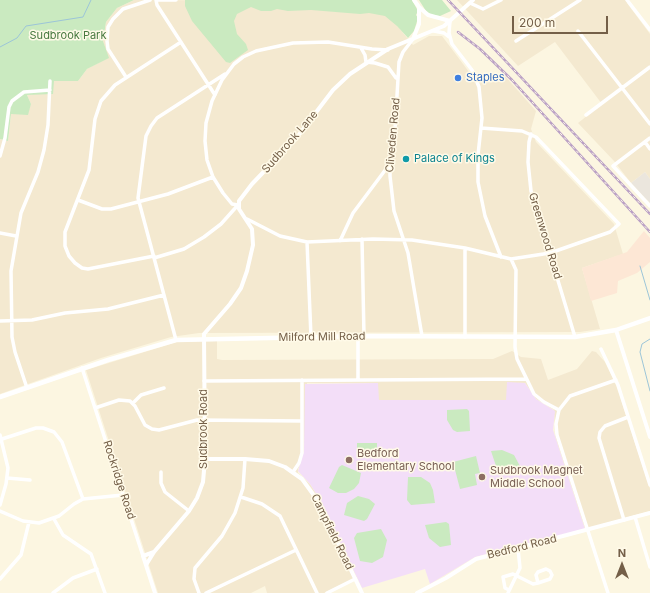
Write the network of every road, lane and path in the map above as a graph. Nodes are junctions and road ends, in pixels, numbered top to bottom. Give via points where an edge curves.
1 (150, 0) edge
2 (157, 0) edge
3 (176, 0) edge
4 (414, 0) edge
5 (501, 0) edge
6 (580, 0) edge
7 (627, 0) edge
8 (472, 2) edge
9 (419, 8) junction
10 (450, 21) junction
11 (650, 30) edge
12 (434, 31) junction
13 (578, 31) dead end
14 (450, 38) junction
15 (413, 40) junction
16 (516, 41) dead end
17 (181, 42) junction
18 (362, 48) junction
19 (388, 50) junction
20 (366, 62) junction
21 (650, 67) edge
22 (227, 73) junction
23 (126, 77) junction
24 (397, 80) junction
25 (50, 81) dead end
26 (208, 85) junction
27 (622, 88) junction
28 (50, 90) junction
29 (214, 95) junction
30 (586, 114) dead end
31 (650, 124) edge
32 (481, 128) junction
33 (531, 134) junction
34 (650, 138) edge
35 (645, 142) junction
36 (650, 149) edge
37 (0, 156) edge
38 (390, 164) junction
39 (213, 177) junction
40 (78, 200) junction
41 (139, 202) junction
42 (238, 204) junction
43 (650, 206) edge
44 (246, 219) junction
45 (259, 226) junction
46 (252, 232) junction
47 (0, 233) edge
48 (16, 236) junction
49 (362, 240) junction
50 (404, 240) junction
51 (340, 241) junction
52 (307, 242) junction
53 (465, 248) junction
54 (550, 253) junction
55 (154, 257) junction
56 (501, 257) junction
57 (511, 259) junction
58 (164, 295) junction
59 (650, 318) edge
60 (0, 321) edge
61 (11, 321) junction
62 (616, 330) junction
63 (358, 336) junction
64 (364, 336) junction
65 (422, 336) junction
66 (311, 337) junction
67 (464, 337) junction
68 (516, 337) junction
69 (575, 337) junction
70 (204, 338) junction
71 (176, 340) junction
72 (601, 349) dead end
73 (82, 368) junction
74 (526, 379) junction
75 (302, 380) junction
76 (358, 380) junction
77 (616, 380) junction
78 (204, 381) junction
79 (27, 388) junction
80 (164, 388) dead end
81 (0, 397) edge
82 (133, 403) junction
83 (95, 408) junction
84 (559, 410) junction
85 (628, 417) junction
86 (204, 421) junction
87 (302, 421) junction
88 (0, 435) edge
89 (650, 437) edge
90 (2, 439) junction
91 (205, 459) junction
92 (245, 459) junction
93 (161, 472) dead end
94 (293, 472) junction
95 (7, 478) junction
96 (30, 480) dead end
97 (650, 485) edge
98 (123, 495) junction
99 (241, 497) junction
100 (83, 499) junction
101 (0, 505) edge
102 (0, 511) edge
103 (189, 512) junction
104 (650, 513) edge
105 (634, 517) junction
106 (54, 519) junction
107 (624, 520) junction
108 (29, 522) junction
109 (588, 530) junction
110 (518, 548) junction
111 (296, 550) junction
112 (154, 552) junction
113 (143, 556) junction
114 (146, 565) junction
115 (650, 567) edge
116 (97, 569) junction
117 (517, 576) junction
118 (0, 579) edge
119 (355, 580) junction
120 (538, 583) junction
121 (508, 592) edge
122 (53, 593) edge
123 (105, 593) edge
124 (156, 593) edge
125 (199, 593) edge
126 (206, 593) edge
127 (317, 593) edge
128 (327, 593) edge
129 (362, 593) edge
130 (416, 593) edge
131 (608, 593) edge

1 - 23 street via 123,9 112,19 108,27 108,49
2 - 3 street
2 - 17 street
4 - 9 street
5 - 8 street via 483,8
6 - 16 street
7 - 11 street
8 - 10 street, Sudbrook Lane
9 - 10 street via 433,17
9 - 15 street, Cliveden Road via 419,24
10 - 12 street, Sudbrook Lane
10 - 14 street
12 - 14 street via 444,33
12 - 15 street, Sudbrook Lane
13 - 27 street
14 - 32 street via 478,81 482,105
15 - 19 street, Sudbrook Lane
15 - 24 street, Cliveden Road via 400,57
17 - 23 street
17 - 26 street
18 - 19 street
18 - 20 street
18 - 22 street via 316,42 280,45 249,54 237,61
19 - 20 street, Sudbrook Lane
20 - 24 street via 388,67
20 - 42 street, Sudbrook Lane via 340,82 298,136 244,194
21 - 27 street
22 - 26 street
22 - 29 street
23 - 40 street via 109,90 98,107 92,159
24 - 38 street, Cliveden Road via 396,129
25 - 28 street
26 - 29 street
26 - 41 street via 161,115 151,126 146,141
27 - 30 street
27 - 31 street
28 - 37 street via 24,92 12,100
28 - 48 street via 44,150 23,208
29 - 39 street via 205,132 206,152
32 - 33 street
32 - 56 street via 477,163 480,193 485,216
33 - 54 street, Greenwood Road via 529,183
33 - 54 street via 541,141 619,224 610,232
34 - 35 street
35 - 36 street
35 - 43 street via 613,166
38 - 50 street, Cliveden Road via 392,201
38 - 51 street via 353,213
39 - 41 street
39 - 42 street via 232,204
40 - 41 street via 106,210
40 - 55 street via 64,241 71,259 82,268
41 - 55 street
42 - 44 street
42 - 55 street via 221,224 204,237 184,249
44 - 45 street
44 - 46 street
45 - 46 street
45 - 52 street via 287,238
46 - 70 street via 252,251 241,288 204,334
47 - 48 street
48 - 61 street via 11,283
49 - 50 street
49 - 51 street
49 - 64 street
50 - 53 street
50 - 65 street, Cliveden Road
51 - 52 street
52 - 66 street
53 - 56 street
53 - 67 street
54 - 57 street
54 - 69 street, Greenwood Road
55 - 58 street
56 - 57 street
57 - 68 street via 516,270
58 - 61 street via 108,309
58 - 71 street
59 - 62 main road, Milford Mill Road
60 - 61 street
61 - 79 street via 13,344
62 - 69 main road, Milford Mill Road
62 - 89 street
63 - 64 main road, Milford Mill Road
63 - 66 main road, Milford Mill Road
63 - 76 street
64 - 65 main road, Milford Mill Road
65 - 67 main road, Milford Mill Road
66 - 70 main road, Milford Mill Road
67 - 68 main road, Milford Mill Road
68 - 69 main road, Milford Mill Road
68 - 74 street via 517,359
70 - 71 main road, Milford Mill Road
70 - 78 street, Sudbrook Road
71 - 73 main road, Milford Mill Road
72 - 77 street
73 - 79 main road, Milford Mill Road
73 - 83 street, Rockridge Road
74 - 76 street
74 - 84 street via 538,398
75 - 76 street
75 - 78 street
75 - 87 street
77 - 84 street via 575,393 565,400
77 - 85 street
78 - 86 street, Sudbrook Road
79 - 81 main road, Milford Mill Road
80 - 82 street via 140,396
82 - 83 street via 120,400
82 - 86 street via 145,424 155,430
83 - 98 street, Rockridge Road
84 - 109 street via 557,435
85 - 97 street
85 - 107 street via 606,426 600,432 599,438
86 - 87 street
86 - 91 street, Sudbrook Road
87 - 94 street via 301,456
88 - 90 street
90 - 95 street via 7,460
90 - 100 street via 36,428 54,432 62,442
91 - 92 street, Campfield Road
91 - 103 street, Sudbrook Road via 203,482
92 - 94 street, Campfield Road via 269,461
92 - 99 street
93 - 103 street via 161,483 165,492
94 - 119 street, Campfield Road via 313,493
95 - 96 street
95 - 101 street
98 - 100 street
98 - 113 street, Rockridge Road
99 - 111 street via 276,512
99 - 125 street via 227,528 195,568 194,579
100 - 106 street
102 - 108 street
103 - 112 street, Sudbrook Road
104 - 105 street, Bedford Road
105 - 107 street, Bedford Road
105 - 115 street
106 - 108 street via 39,523
106 - 116 street via 63,535 91,554
107 - 109 street, Bedford Road
108 - 118 street via 21,555
109 - 110 street, Bedford Road
109 - 131 street
110 - 117 street via 521,562
110 - 130 street, Bedford Road via 470,561 446,578
111 - 126 street
111 - 127 street
112 - 113 street, Sudbrook Road
112 - 114 street, Sudbrook Road
113 - 114 street, Rockridge Road
114 - 124 street, Rockridge Road
116 - 122 street via 72,578
116 - 123 street
117 - 120 street via 530,583
117 - 121 street
117 - 121 street via 513,574 503,577
119 - 128 street
119 - 129 street, Campfield Road
120 - 120 street via 538,572 546,569 550,571 550,579

